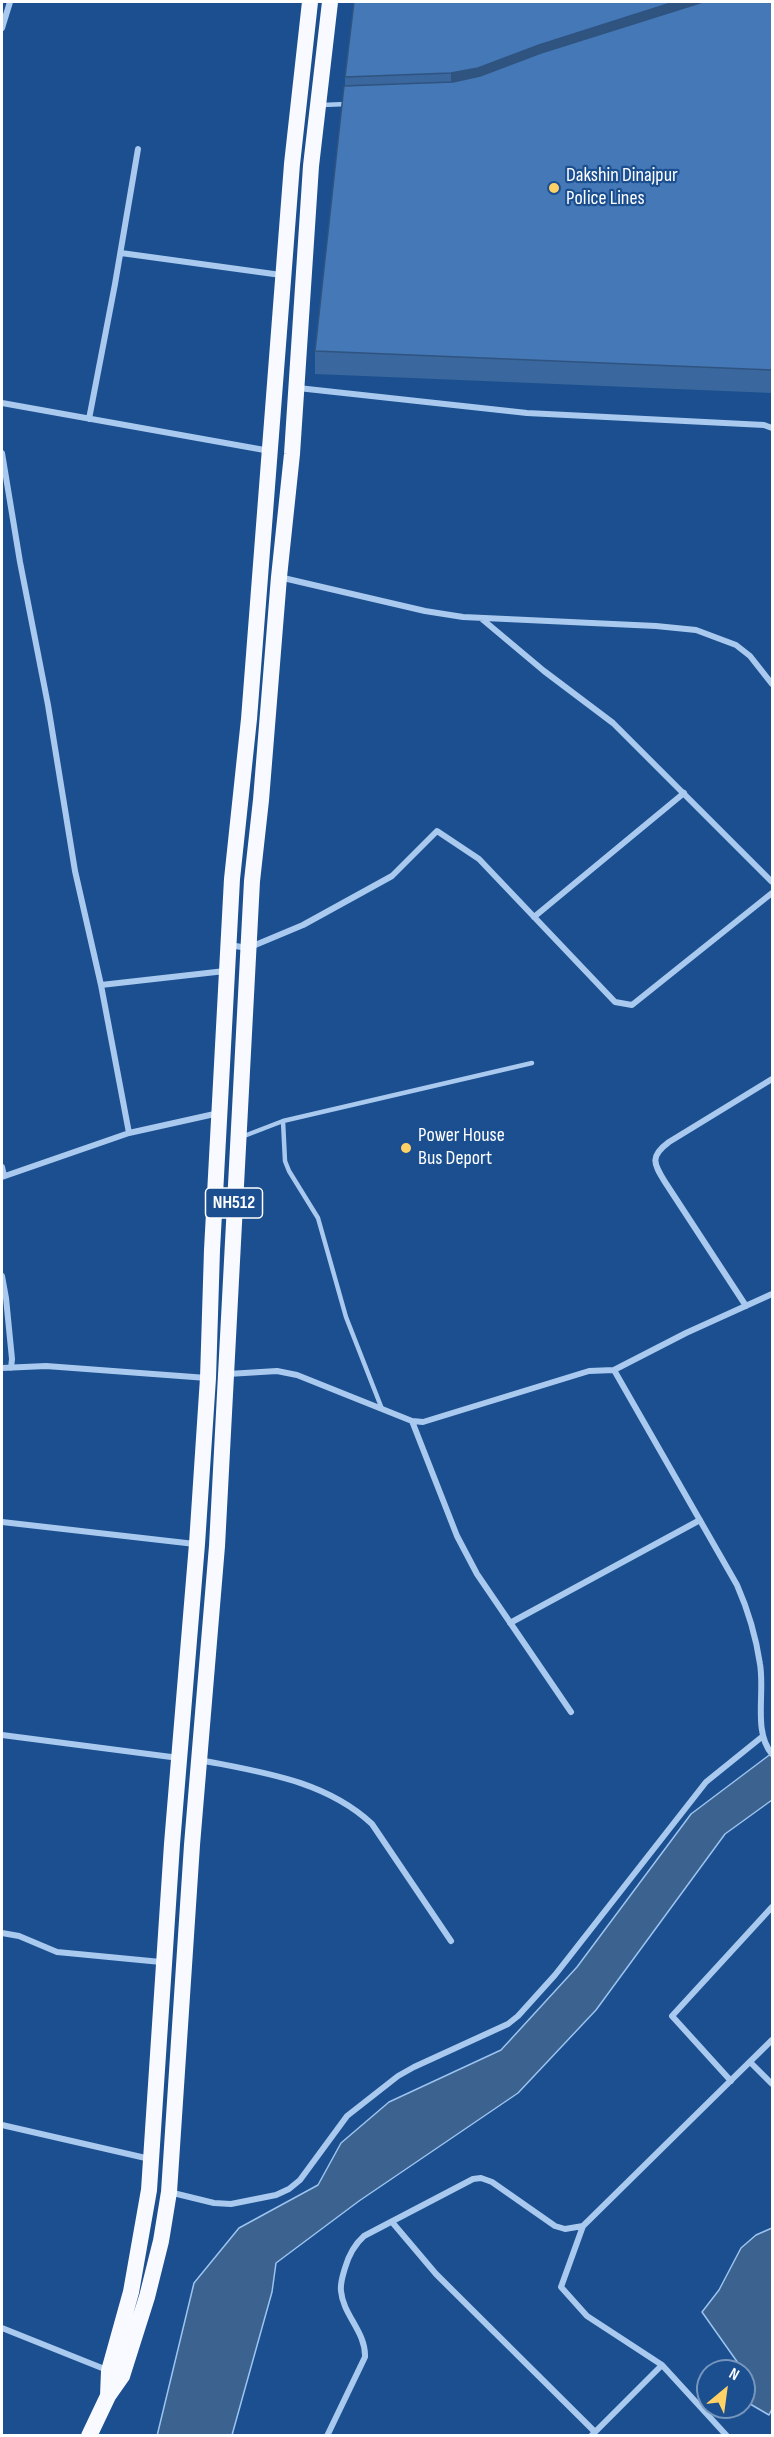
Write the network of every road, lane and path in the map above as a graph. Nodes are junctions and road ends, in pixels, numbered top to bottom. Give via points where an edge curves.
1 (10, 2) edge
2 (310, 2) edge
3 (330, 2) edge
4 (2, 28) edge
5 (352, 104) edge
6 (319, 105) junction
7 (138, 148) dead end
8 (121, 253) junction
9 (283, 275) junction
10 (297, 388) junction
11 (2, 403) edge
12 (89, 419) junction
13 (772, 428) edge
14 (270, 451) junction
15 (2, 453) edge
16 (279, 577) junction
17 (482, 618) junction
18 (772, 684) edge
19 (684, 793) junction
20 (772, 882) edge
21 (772, 893) edge
22 (534, 917) junction
23 (229, 945) junction
24 (248, 948) junction
25 (227, 971) junction
26 (101, 985) junction
27 (532, 1063) dead end
28 (772, 1078) edge
29 (220, 1113) junction
30 (283, 1121) junction
31 (129, 1133) junction
32 (238, 1138) junction
33 (2, 1167) edge
34 (3, 1176) edge
35 (2, 1276) edge
36 (772, 1294) edge
37 (746, 1306) junction
38 (2, 1368) edge
39 (11, 1368) junction
40 (614, 1370) junction
41 (227, 1374) junction
42 (208, 1378) junction
43 (382, 1409) junction
44 (412, 1421) junction
45 (700, 1520) junction
46 (2, 1522) edge
47 (197, 1544) junction
48 (510, 1623) junction
49 (571, 1712) dead end
50 (2, 1735) edge
51 (763, 1736) junction
52 (770, 1751) edge
53 (180, 1758) junction
54 (199, 1760) junction
55 (772, 1907) edge
56 (2, 1933) edge
57 (451, 1941) dead end
58 (165, 1962) junction
59 (772, 2040) edge
60 (750, 2062) junction
61 (731, 2081) junction
62 (772, 2084) edge
63 (2, 2125) edge
64 (152, 2159) junction
65 (169, 2192) junction
66 (392, 2222) junction
67 (583, 2226) junction
68 (2, 2328) edge
69 (662, 2365) junction
70 (110, 2371) junction
71 (108, 2396) junction
72 (593, 2434) edge
73 (89, 2436) edge
74 (327, 2436) edge
75 (727, 2436) edge

1 - 4 street
2 - 9 highway, NH512
3 - 6 highway, NH512
5 - 6 lane
6 - 10 highway, NH512 via 311,166
7 - 8 street
8 - 9 street
8 - 12 street
9 - 14 highway, NH512
10 - 13 street via 526,413
10 - 16 highway, NH512
11 - 12 street
12 - 14 street
14 - 23 highway, NH512
15 - 26 street via 75,871
16 - 17 street via 425,611
16 - 24 highway, NH512
17 - 18 street via 696,630 736,645
17 - 19 street via 613,723
19 - 20 street
19 - 22 street
21 - 22 street via 633,1005 615,1002
22 - 24 street via 479,860 438,831 392,876 303,925
23 - 24 street
23 - 25 highway, NH512
24 - 32 highway, NH512
25 - 26 street
25 - 29 highway, NH512
26 - 31 street
27 - 30 lane
28 - 37 street via 657,1150 655,1159 665,1182
29 - 31 street
29 - 42 highway, NH512
30 - 32 lane
30 - 43 lane via 285,1161 318,1218 346,1317
31 - 34 street
32 - 41 highway, NH512
33 - 34 street
35 - 39 street
36 - 37 street
37 - 40 street
38 - 39 street
39 - 42 street via 46,1366
40 - 44 street via 590,1371 423,1422
40 - 45 street
41 - 43 street via 277,1371 297,1375
41 - 54 highway, NH512
42 - 47 highway, NH512
43 - 44 street
44 - 48 street via 457,1536
45 - 48 street
45 - 51 street via 747,1607 763,1683
46 - 47 street
47 - 53 highway, NH512
48 - 49 street
50 - 53 street
51 - 52 street
51 - 65 street via 706,1782 555,1975 513,2020 398,2076 347,2116 300,2180 289,2189 231,2204
53 - 58 highway, NH512
54 - 57 street via 299,1782 357,1810 372,1824
54 - 65 highway, NH512
55 - 61 street via 672,2016
56 - 58 street via 20,1936 57,1952
58 - 64 highway, NH512
59 - 60 street
60 - 61 street
60 - 62 street
61 - 67 street
63 - 64 street
64 - 70 highway, NH512 via 142,2237
65 - 71 highway, NH512 via 147,2297 122,2376
66 - 67 street via 481,2178 555,2226
66 - 72 street via 436,2274
66 - 74 street via 364,2236 349,2256 341,2292 365,2348 365,2357
67 - 69 street via 561,2287 587,2316
68 - 70 street
69 - 72 street
69 - 75 street
70 - 71 highway, NH512
71 - 73 highway, NH512

